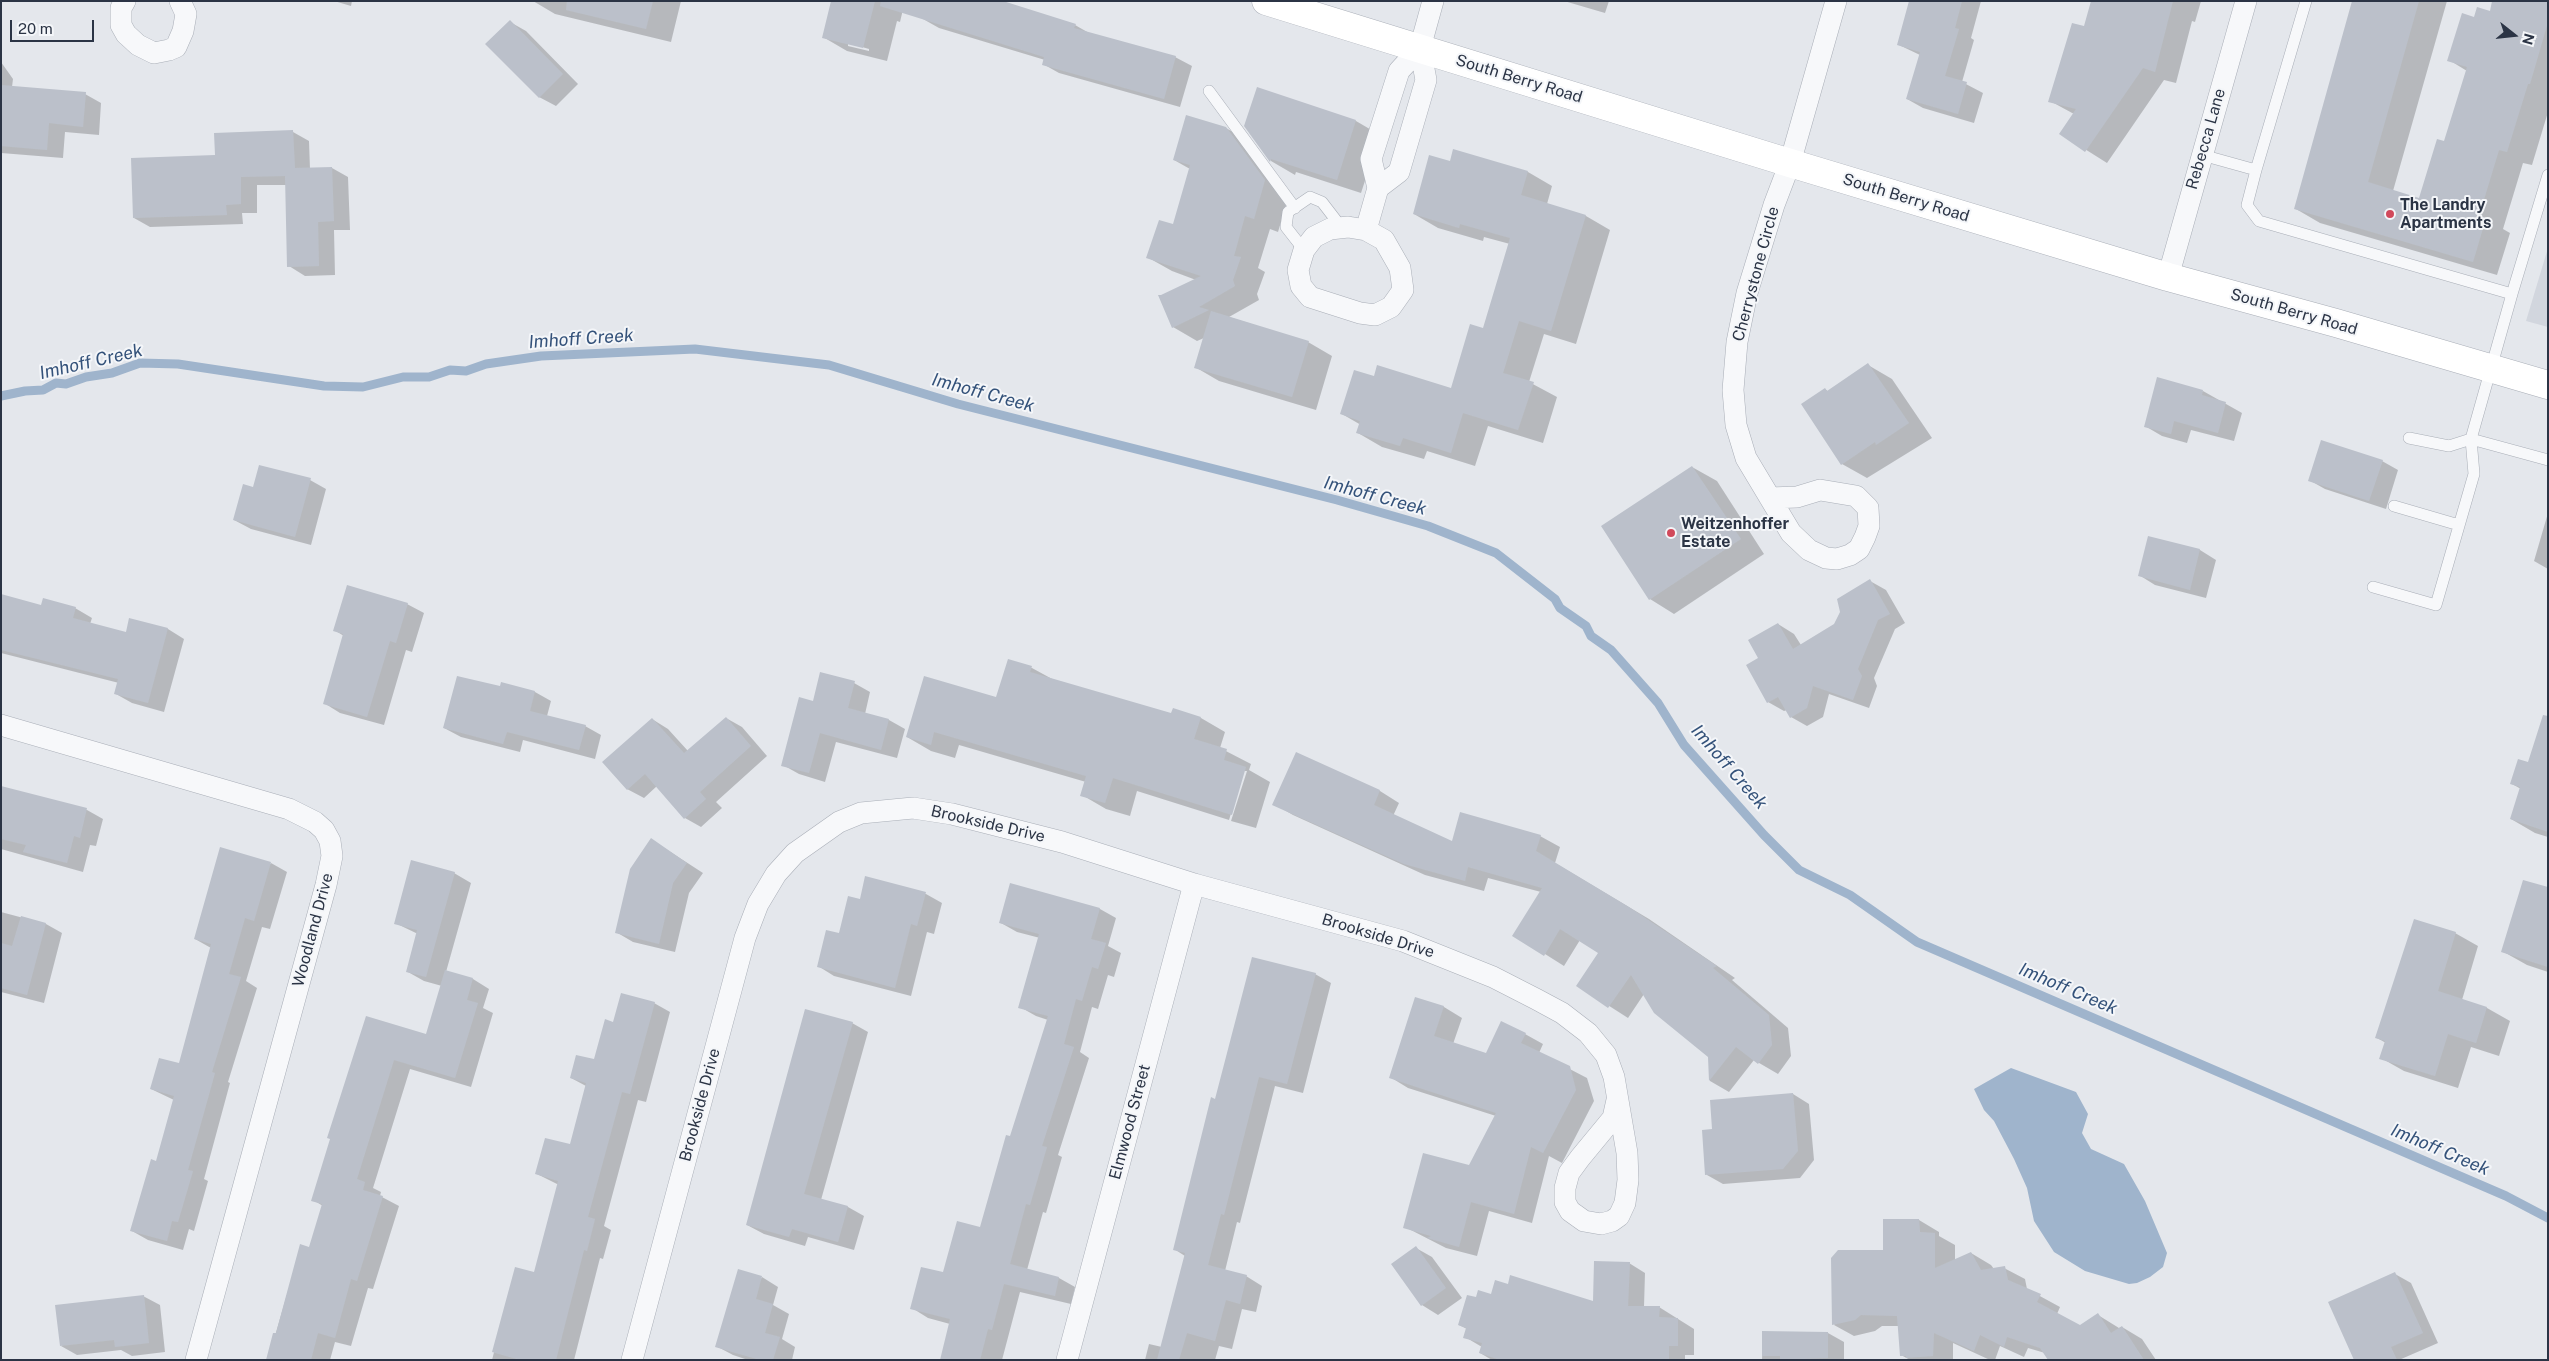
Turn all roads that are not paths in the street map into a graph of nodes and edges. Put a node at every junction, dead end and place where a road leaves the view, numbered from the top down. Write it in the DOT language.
graph roads {
  1 [pos="125,1"];
  2 [pos="180,1"];
  3 [pos="1266,1"];
  4 [pos="1433,1"];
  5 [pos="1836,1"];
  6 [pos="2246,1"];
  7 [pos="2306,1"];
  8 [pos="1420,48"];
  9 [pos="1209,91"];
  10 [pos="2202,155"];
  11 [pos="1790,163"];
  12 [pos="2256,170"];
  13 [pos="2548,175"];
  14 [pos="1378,188"];
  15 [pos="1295,208"];
  16 [pos="1342,228"];
  17 [pos="1366,230"];
  18 [pos="1304,250"];
  19 [pos="2168,277"];
  20 [pos="2512,294"];
  21 [pos="2491,369"];
  22 [pos="2548,386"];
  23 [pos="2409,438"];
  24 [pos="2471,439"];
  25 [pos="2548,460"];
  26 [pos="1770,498"];
  27 [pos="2394,506"];
  28 [pos="2459,524"];
  29 [pos="2373,587"];
  30 [pos="1,725"];
  31 [pos="1194,884"];
  32 [pos="1617,1100"];
  33 [pos="196,1360"];
  34 [pos="632,1360"];
  35 [pos="1067,1360"];
  1 -- 2 [label="street"];
  3 -- 8 [label="street, South Berry Road"];
  4 -- 8 [label="street"];
  5 -- 11 [label="street, Cherrystone Circle"];
  6 -- 10 [label="street, Rebecca Lane"];
  7 -- 12 [label="lane"];
  8 -- 11 [label="street, South Berry Road"];
  8 -- 14 [label="street"];
  8 -- 14 [label="street"];
  9 -- 15 [label="lane"];
  10 -- 12 [label="lane"];
  10 -- 19 [label="street, Rebecca Lane"];
  11 -- 19 [label="street, South Berry Road"];
  11 -- 26 [label="street, Cherrystone Circle"];
  12 -- 20 [label="lane"];
  13 -- 20 [label="lane"];
  14 -- 17 [label="street"];
  15 -- 16 [label="lane"];
  15 -- 18 [label="lane"];
  16 -- 17 [label="street"];
  16 -- 18 [label="street"];
  17 -- 18 [label="street"];
  19 -- 21 [label="street, South Berry Road"];
  20 -- 21 [label="lane"];
  21 -- 22 [label="street, South Berry Road"];
  21 -- 24 [label="lane"];
  23 -- 24 [label="lane"];
  24 -- 25 [label="lane"];
  24 -- 28 [label="lane"];
  26 -- 26 [label="street, Cherrystone Circle"];
  27 -- 28 [label="lane"];
  28 -- 29 [label="lane"];
  30 -- 33 [label="street, Woodland Drive"];
  31 -- 32 [label="street, Brookside Drive"];
  31 -- 34 [label="street, Brookside Drive"];
  31 -- 35 [label="street, Elmwood Street"];
  32 -- 32 [label="street, Brookside Drive"];
}
